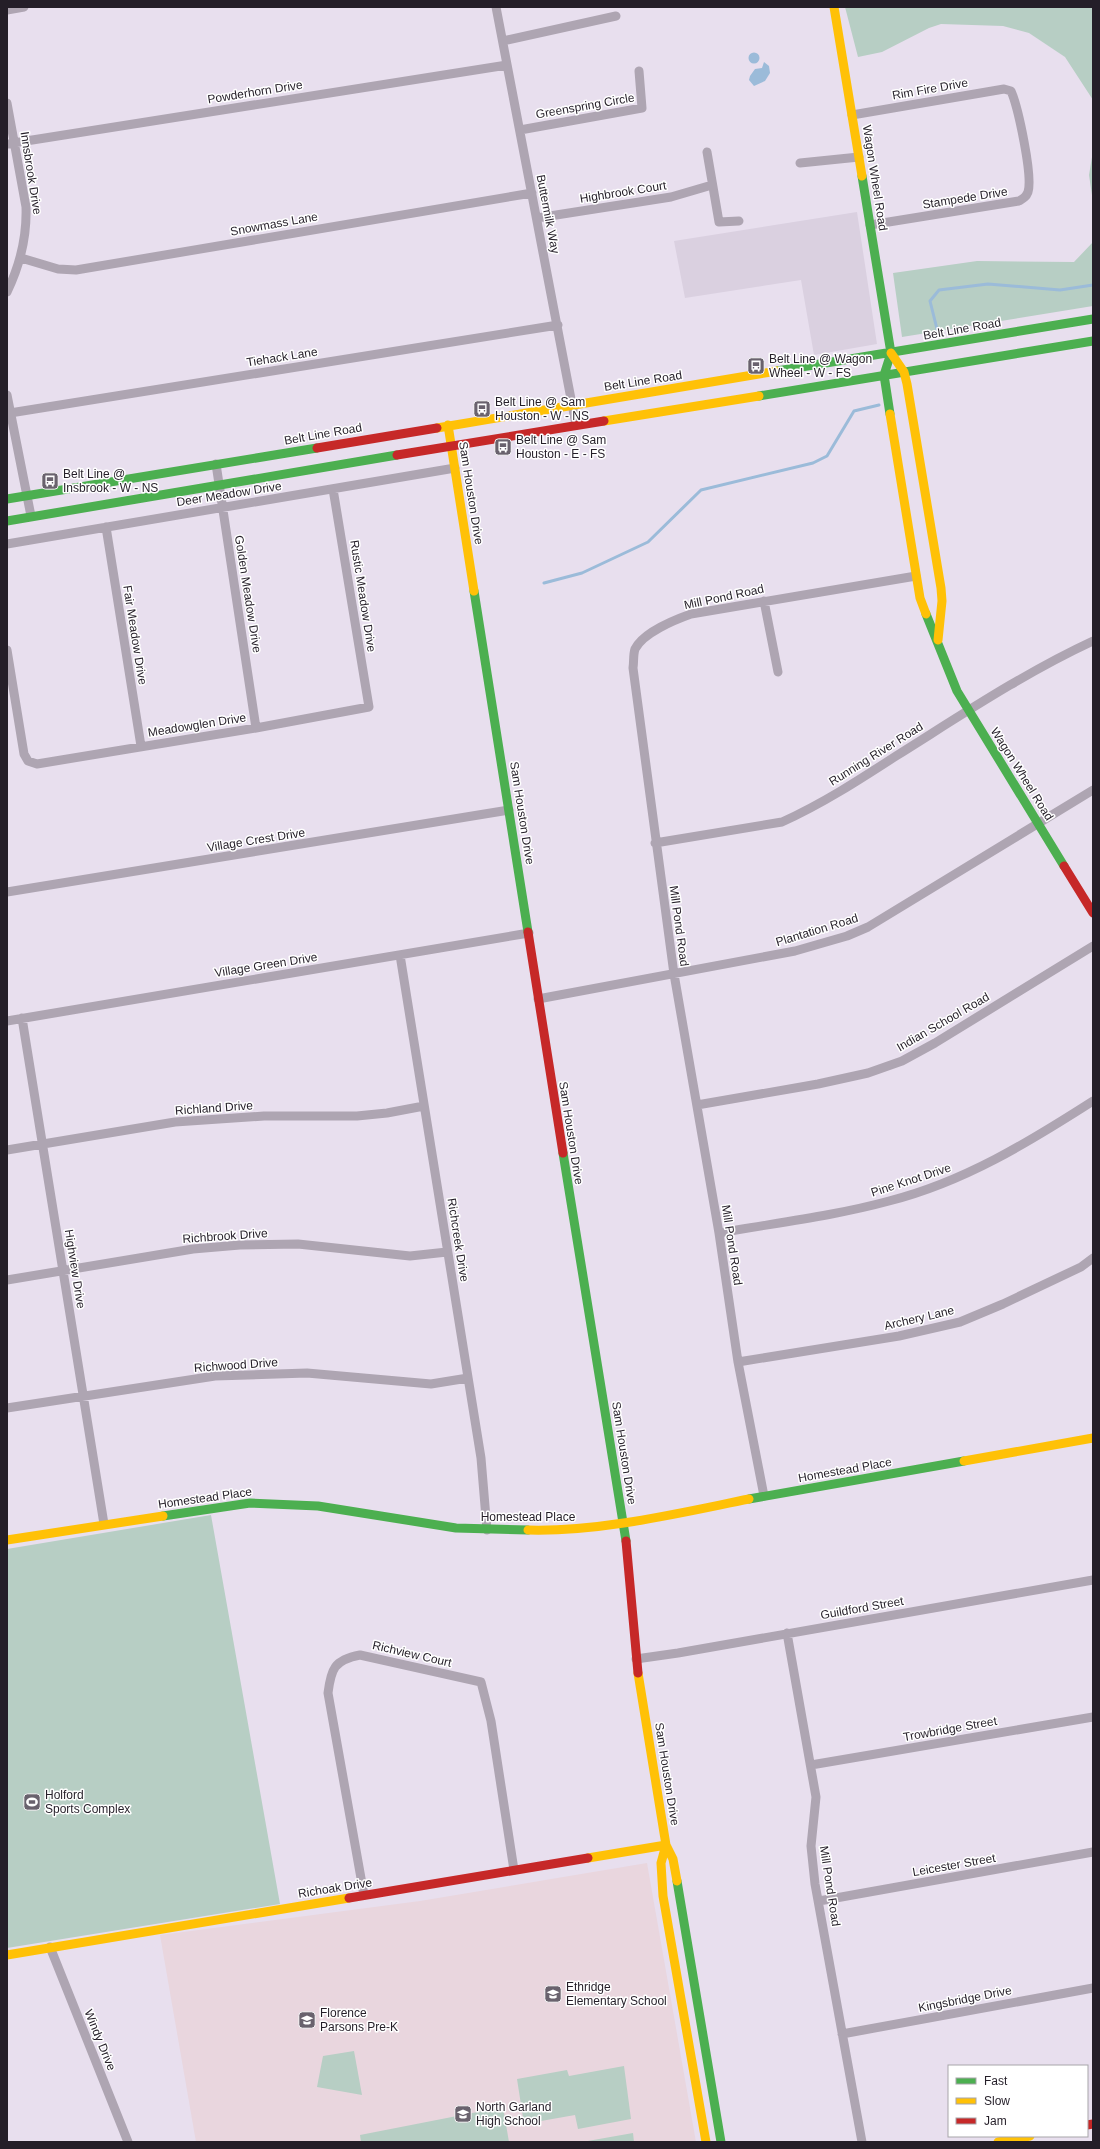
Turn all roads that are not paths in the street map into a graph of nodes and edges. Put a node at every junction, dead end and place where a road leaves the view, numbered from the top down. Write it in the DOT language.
graph roads {
  1 [pos="24,7"];
  2 [pos="496,7"];
  3 [pos="834,7"];
  4 [pos="7,10"];
  5 [pos="616,16"];
  6 [pos="503,41"];
  7 [pos="507,65"];
  8 [pos="639,71"];
  9 [pos="1011,91"];
  10 [pos="7,103"];
  11 [pos="852,115"];
  12 [pos="520,130"];
  13 [pos="11,143"];
  14 [pos="707,152"];
  15 [pos="859,157"];
  16 [pos="800,163"];
  17 [pos="712,185"];
  18 [pos="532,193"];
  19 [pos="537,218"];
  20 [pos="739,221"];
  21 [pos="870,225"];
  22 [pos="21,258"];
  23 [pos="7,292"];
  24 [pos="1093,319"];
  25 [pos="558,325"];
  26 [pos="1093,341"];
  27 [pos="891,353"];
  28 [pos="904,372"];
  29 [pos="884,375"];
  30 [pos="739,388"];
  31 [pos="7,395"];
  32 [pos="573,404"];
  33 [pos="10,414"];
  34 [pos="448,425"];
  35 [pos="576,425"];
  36 [pos="905,439"];
  37 [pos="451,446"];
  38 [pos="216,464"];
  39 [pos="455,468"];
  40 [pos="218,484"];
  41 [pos="334,489"];
  42 [pos="27,496"];
  43 [pos="7,499"];
  44 [pos="222,507"];
  45 [pos="31,516"];
  46 [pos="7,521"];
  47 [pos="106,527"];
  48 [pos="7,544"];
  49 [pos="927,574"];
  50 [pos="764,600"];
  51 [pos="1093,641"];
  52 [pos="938,644"];
  53 [pos="7,650"];
  54 [pos="778,672"];
  55 [pos="369,708"];
  56 [pos="969,710"];
  57 [pos="256,728"];
  58 [pos="141,746"];
  59 [pos="1093,790"];
  60 [pos="509,810"];
  61 [pos="1039,823"];
  62 [pos="655,843"];
  63 [pos="7,892"];
  64 [pos="1093,913"];
  65 [pos="529,933"];
  66 [pos="1093,946"];
  67 [pos="400,955"];
  68 [pos="674,974"];
  69 [pos="538,999"];
  70 [pos="22,1018"];
  71 [pos="7,1021"];
  72 [pos="1093,1101"];
  73 [pos="697,1105"];
  74 [pos="424,1106"];
  75 [pos="42,1144"];
  76 [pos="7,1150"];
  77 [pos="719,1233"];
  78 [pos="447,1252"];
  79 [pos="1093,1258"];
  80 [pos="63,1270"];
  81 [pos="7,1280"];
  82 [pos="738,1362"];
  83 [pos="468,1378"];
  84 [pos="83,1395"];
  85 [pos="7,1408"];
  86 [pos="1093,1438"];
  87 [pos="764,1496"];
  88 [pos="623,1522"];
  89 [pos="104,1524"];
  90 [pos="487,1530"];
  91 [pos="7,1540"];
  92 [pos="1093,1580"];
  93 [pos="786,1633"];
  94 [pos="636,1659"];
  95 [pos="1093,1717"];
  96 [pos="811,1765"];
  97 [pos="666,1845"];
  98 [pos="1093,1852"];
  99 [pos="514,1870"];
  100 [pos="364,1895"];
  101 [pos="819,1901"];
  102 [pos="50,1947"];
  103 [pos="7,1955"];
  104 [pos="1093,1988"];
  105 [pos="842,2034"];
  106 [pos="1025,2137"];
  107 [pos="128,2142"];
  108 [pos="706,2142"];
  109 [pos="722,2142"];
  110 [pos="862,2142"];
  111 [pos="998,2142"];
  1 -- 4 [label="street"];
  2 -- 6 [label="street, Buttermilk Way"];
  3 -- 11 [label="street, Wagon Wheel Road"];
  5 -- 6 [label="street"];
  6 -- 7 [label="street, Buttermilk Way"];
  7 -- 12 [label="street, Buttermilk Way"];
  7 -- 13 [label="street, Powderhorn Drive"];
  8 -- 12 [label="street, Greenspring Circle"];
  9 -- 11 [label="street, Rim Fire Drive"];
  9 -- 21 [label="street, Stampede Drive"];
  10 -- 13 [label="street, Innsbrook Drive"];
  11 -- 15 [label="street, Wagon Wheel Road"];
  12 -- 18 [label="street, Buttermilk Way"];
  13 -- 22 [label="street, Innsbrook Drive"];
  14 -- 17 [label="street"];
  15 -- 16 [label="street"];
  15 -- 21 [label="street, Wagon Wheel Road"];
  17 -- 19 [label="street, Highbrook Court"];
  17 -- 20 [label="street"];
  18 -- 19 [label="street, Buttermilk Way"];
  18 -- 22 [label="street, Snowmass Lane"];
  19 -- 25 [label="street, Buttermilk Way"];
  21 -- 27 [label="street, Wagon Wheel Road"];
  22 -- 23 [label="street, Innsbrook Drive"];
  24 -- 27 [label="street, Belt Line Road"];
  25 -- 32 [label="street, Buttermilk Way"];
  25 -- 33 [label="street, Tiehack Lane"];
  26 -- 28 [label="street, Belt Line Road"];
  27 -- 28 [label="street, Wagon Wheel Road"];
  27 -- 29 [label="street, Wagon Wheel Road"];
  27 -- 30 [label="street, Belt Line Road"];
  28 -- 29 [label="street, Belt Line Road"];
  28 -- 36 [label="street, Wagon Wheel Road"];
  29 -- 30 [label="street, Belt Line Road"];
  29 -- 36 [label="street, Wagon Wheel Road"];
  30 -- 32 [label="street, Belt Line Road"];
  30 -- 35 [label="street, Belt Line Road"];
  31 -- 33 [label="street"];
  32 -- 34 [label="street, Belt Line Road"];
  32 -- 35 [label="street, Buttermilk Way"];
  33 -- 42 [label="street"];
  34 -- 37 [label="street, Sam Houston Drive"];
  34 -- 38 [label="street, Belt Line Road"];
  35 -- 37 [label="street, Belt Line Road"];
  36 -- 49 [label="street, Wagon Wheel Road"];
  36 -- 49 [label="street, Wagon Wheel Road"];
  37 -- 39 [label="street, Sam Houston Drive"];
  37 -- 40 [label="street, Belt Line Road"];
  38 -- 40 [label="street, Golden Meadow Drive"];
  38 -- 42 [label="street, Belt Line Road"];
  39 -- 41 [label="street, Deer Meadow Drive"];
  39 -- 60 [label="street, Sam Houston Drive"];
  40 -- 44 [label="street, Golden Meadow Drive"];
  40 -- 45 [label="street, Belt Line Road"];
  41 -- 44 [label="street, Deer Meadow Drive"];
  41 -- 55 [label="street, Rustic Meadow Drive"];
  42 -- 43 [label="street, Belt Line Road"];
  42 -- 45 [label="street"];
  44 -- 47 [label="street, Deer Meadow Drive"];
  44 -- 57 [label="street, Golden Meadow Drive"];
  45 -- 46 [label="street, Belt Line Road"];
  47 -- 48 [label="street, Deer Meadow Drive"];
  47 -- 58 [label="street, Fair Meadow Drive"];
  49 -- 50 [label="street, Mill Pond Road"];
  49 -- 52 [label="street, Wagon Wheel Road"];
  49 -- 52 [label="street, Wagon Wheel Road"];
  50 -- 54 [label="street"];
  50 -- 62 [label="street, Mill Pond Road"];
  51 -- 56 [label="street, Running River Road"];
  52 -- 56 [label="street, Wagon Wheel Road"];
  53 -- 58 [label="street, Meadowglen Drive"];
  55 -- 57 [label="street, Meadowglen Drive"];
  56 -- 61 [label="street, Wagon Wheel Road"];
  56 -- 62 [label="street, Running River Road"];
  57 -- 58 [label="street, Meadowglen Drive"];
  59 -- 61 [label="street, Plantation Road"];
  60 -- 63 [label="street, Village Crest Drive"];
  60 -- 65 [label="street, Sam Houston Drive"];
  61 -- 64 [label="street, Wagon Wheel Road"];
  61 -- 68 [label="street, Plantation Road"];
  62 -- 68 [label="street, Mill Pond Road"];
  65 -- 67 [label="street, Village Green Drive"];
  65 -- 69 [label="street, Sam Houston Drive"];
  66 -- 73 [label="street, Indian School Road"];
  67 -- 70 [label="street, Village Green Drive"];
  67 -- 74 [label="street, Richcreek Drive"];
  68 -- 69 [label="street, Plantation Road"];
  68 -- 73 [label="street, Mill Pond Road"];
  69 -- 88 [label="street, Sam Houston Drive"];
  70 -- 71 [label="street, Village Green Drive"];
  70 -- 75 [label="street, Highview Drive"];
  72 -- 77 [label="street, Pine Knot Drive"];
  73 -- 77 [label="street, Mill Pond Road"];
  74 -- 75 [label="street, Richland Drive"];
  74 -- 78 [label="street, Richcreek Drive"];
  75 -- 76 [label="street, Richland Drive"];
  75 -- 80 [label="street, Highview Drive"];
  77 -- 82 [label="street, Mill Pond Road"];
  78 -- 80 [label="street, Richbrook Drive"];
  78 -- 83 [label="street, Richcreek Drive"];
  79 -- 82 [label="street, Archery Lane"];
  80 -- 81 [label="street, Richbrook Drive"];
  80 -- 84 [label="street, Highview Drive"];
  82 -- 87 [label="street, Mill Pond Road"];
  83 -- 84 [label="street, Richwood Drive"];
  83 -- 90 [label="street, Richcreek Drive"];
  84 -- 85 [label="street, Richwood Drive"];
  84 -- 89 [label="street, Highview Drive"];
  86 -- 87 [label="street, Homestead Place"];
  87 -- 88 [label="street, Homestead Place"];
  88 -- 90 [label="street, Homestead Place"];
  88 -- 94 [label="street, Sam Houston Drive"];
  89 -- 90 [label="street, Homestead Place"];
  89 -- 91 [label="street, Homestead Place"];
  92 -- 93 [label="street, Guildford Street"];
  93 -- 94 [label="street, Guildford Street"];
  93 -- 96 [label="street, Mill Pond Road"];
  94 -- 97 [label="street, Sam Houston Drive"];
  95 -- 96 [label="street, Trowbridge Street"];
  96 -- 101 [label="street, Mill Pond Road"];
  97 -- 99 [label="street, Richoak Drive"];
  97 -- 108 [label="street, Sam Houston Drive"];
  97 -- 109 [label="street, Sam Houston Drive"];
  98 -- 101 [label="street, Leicester Street"];
  99 -- 100 [label="street, Richoak Drive"];
  99 -- 100 [label="street, Richview Court"];
  100 -- 102 [label="street, Richoak Drive"];
  101 -- 105 [label="street, Mill Pond Road"];
  102 -- 103 [label="street, Richoak Drive"];
  102 -- 107 [label="street, Windy Drive"];
  104 -- 105 [label="street, Kingsbridge Drive"];
  105 -- 110 [label="street, Mill Pond Road"];
  106 -- 111 [label="street"];
}
